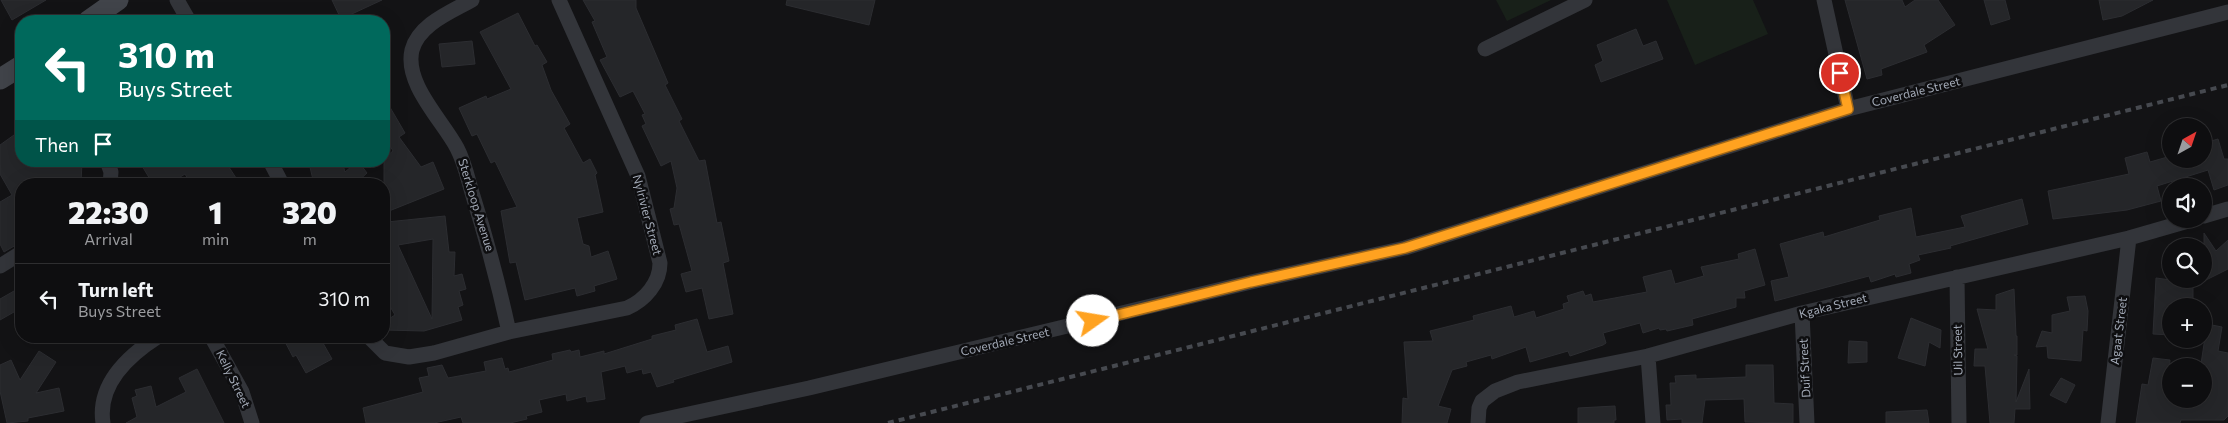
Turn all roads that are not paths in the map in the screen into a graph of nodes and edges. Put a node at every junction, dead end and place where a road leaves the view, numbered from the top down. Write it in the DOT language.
graph roads {
  1 [pos="118,0"];
  2 [pos="177,0"];
  3 [pos="472,0"];
  4 [pos="559,0"];
  5 [pos="1585,0"];
  6 [pos="1824,0"];
  7 [pos="2228,12"];
  8 [pos="97,15"];
  9 [pos="186,15"];
  10 [pos="1485,49"];
  11 [pos="15,70"];
  12 [pos="0,79"];
  13 [pos="1848,109"];
  14 [pos="2228,209"];
  15 [pos="2212,214"];
  16 [pos="2164,228"];
  17 [pos="2129,238"];
  18 [pos="15,257"];
  19 [pos="0,266"];
  20 [pos="1957,277"];
  21 [pos="1802,313"];
  22 [pos="509,332"];
  23 [pos="150,343"];
  24 [pos="215,343"];
  25 [pos="375,343"];
  26 [pos="1648,356"];
  27 [pos="1478,416"];
  28 [pos="103,423"];
  29 [pos="252,423"];
  30 [pos="647,423"];
  31 [pos="1653,423"];
  32 [pos="1807,423"];
  33 [pos="1959,423"];
  34 [pos="2108,423"];
  1 -- 8 [label="street"];
  2 -- 9 [label="street"];
  3 -- 22 [label="street, Sterkloop Avenue"];
  4 -- 22 [label="street, Nylrivier Street"];
  5 -- 10 [label="street"];
  6 -- 13 [label="street"];
  7 -- 13 [label="street, Coverdale Street"];
  11 -- 12 [label="street"];
  13 -- 30 [label="street, Coverdale Street"];
  14 -- 15 [label="street"];
  16 -- 17 [label="street, Kgaka Street"];
  17 -- 20 [label="street, Kgaka Street"];
  17 -- 34 [label="street, Agaat Street"];
  18 -- 19 [label="street"];
  20 -- 21 [label="street, Kgaka Street"];
  20 -- 33 [label="street, Uil Street"];
  21 -- 26 [label="street, Kgaka Street"];
  21 -- 32 [label="street, Duif Street"];
  22 -- 25 [label="street, Nylrivier Street"];
  23 -- 28 [label="street"];
  24 -- 29 [label="street, Kelly Street"];
  26 -- 27 [label="street, Kgaka Street"];
  26 -- 31 [label="street"];
}
